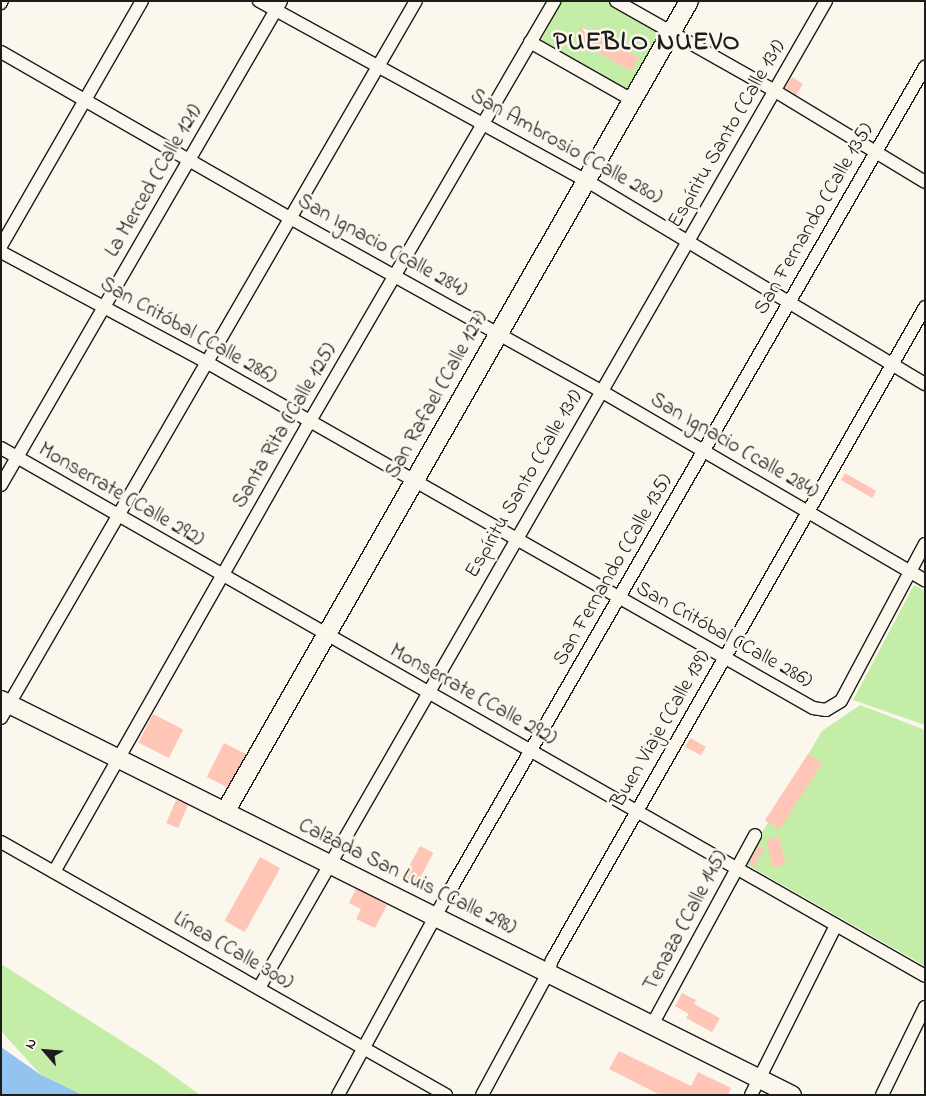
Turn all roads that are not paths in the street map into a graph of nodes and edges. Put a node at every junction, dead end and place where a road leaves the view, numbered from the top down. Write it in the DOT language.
graph roads {
  1 [pos="142,1"];
  2 [pos="259,1"];
  3 [pos="416,1"];
  4 [pos="554,1"];
  5 [pos="616,1"];
  6 [pos="689,1"];
  7 [pos="826,1"];
  8 [pos="278,6"];
  9 [pos="672,32"];
  10 [pos="530,42"];
  11 [pos="1,52"];
  12 [pos="378,67"];
  13 [pos="925,67"];
  14 [pos="774,91"];
  15 [pos="86,99"];
  16 [pos="632,100"];
  17 [pos="483,123"];
  18 [pos="874,152"];
  19 [pos="190,159"];
  20 [pos="587,181"];
  21 [pos="925,182"];
  22 [pos="290,218"];
  23 [pos="689,240"];
  24 [pos="1,246"];
  25 [pos="1,252"];
  26 [pos="394,275"];
  27 [pos="790,300"];
  28 [pos="925,307"];
  29 [pos="104,308"];
  30 [pos="498,332"];
  31 [pos="208,363"];
  32 [pos="892,364"];
  33 [pos="925,384"];
  34 [pos="601,391"];
  35 [pos="310,421"];
  36 [pos="1,448"];
  37 [pos="704,452"];
  38 [pos="17,457"];
  39 [pos="414,482"];
  40 [pos="1,484"];
  41 [pos="807,512"];
  42 [pos="118,516"];
  43 [pos="515,541"];
  44 [pos="925,544"];
  45 [pos="909,571"];
  46 [pos="223,577"];
  47 [pos="925,580"];
  48 [pos="619,599"];
  49 [pos="327,636"];
  50 [pos="724,658"];
  51 [pos="429,693"];
  52 [pos="4,707"];
  53 [pos="532,750"];
  54 [pos="118,758"];
  55 [pos="637,811"];
  56 [pos="225,812"];
  57 [pos="755,835"];
  58 [pos="1,842"];
  59 [pos="329,864"];
  60 [pos="737,867"];
  61 [pos="54,872"];
  62 [pos="436,917"];
  63 [pos="836,925"];
  64 [pos="548,973"];
  65 [pos="925,976"];
  66 [pos="259,988"];
  67 [pos="925,1007"];
  68 [pos="652,1025"];
  69 [pos="364,1048"];
  70 [pos="759,1078"];
  71 [pos="338,1095"];
  72 [pos="446,1095"];
  73 [pos="482,1095"];
  74 [pos="751,1095"];
  75 [pos="792,1095"];
  76 [pos="882,1095"];
  1 -- 15 [label="street"];
  2 -- 8 [label="street, San Ambrosio (Calle 280)"];
  3 -- 12 [label="street"];
  4 -- 10 [label="street, Santa Rita (Calle 125)"];
  5 -- 9 [label="street"];
  6 -- 9 [label="street, San Rafael (Calle 127)"];
  7 -- 14 [label="street, Espíritu Santo (Calle 131)"];
  8 -- 12 [label="street, San Ambrosio (Calle 280)"];
  8 -- 19 [label="street, La Merced (Calle 121)"];
  9 -- 14 [label="street"];
  9 -- 16 [label="street, San Rafael (Calle 127)"];
  10 -- 16 [label="street"];
  10 -- 17 [label="street, Santa Rita (Calle 125)"];
  11 -- 15 [label="street, San Ignacio (calle 284)"];
  12 -- 17 [label="street, San Ambrosio (Calle 280)"];
  12 -- 22 [label="street"];
  13 -- 18 [label="street, San Fernando (Calle 135)"];
  14 -- 18 [label="street"];
  14 -- 23 [label="street, Espíritu Santo (Calle 131)"];
  15 -- 19 [label="street, San Ignacio (calle 284)"];
  15 -- 24 [label="street"];
  16 -- 20 [label="street, San Rafael (Calle 127)"];
  17 -- 20 [label="street, San Ambrosio (Calle 280)"];
  17 -- 26 [label="street, Santa Rita (Calle 125)"];
  18 -- 21 [label="street"];
  18 -- 27 [label="street, San Fernando (Calle 135)"];
  19 -- 22 [label="street, San Ignacio (calle 284)"];
  19 -- 29 [label="street, La Merced (Calle 121)"];
  20 -- 23 [label="street, San Ambrosio (Calle 280)"];
  20 -- 30 [label="street, San Rafael (Calle 127)"];
  22 -- 26 [label="street, San Ignacio (calle 284)"];
  22 -- 31 [label="street"];
  23 -- 27 [label="street, San Ambrosio (Calle 280)"];
  23 -- 34 [label="street, Espíritu Santo (Calle 131)"];
  25 -- 29 [label="street, San Critóbal (Calle 286)"];
  26 -- 30 [label="street, San Ignacio (calle 284)"];
  26 -- 35 [label="street, Santa Rita (Calle 125)"];
  27 -- 32 [label="street, San Ambrosio (Calle 280)"];
  27 -- 37 [label="street, San Fernando (Calle 135)"];
  28 -- 32 [label="street, Buen Viaje (Calle 139)"];
  29 -- 31 [label="street, San Critóbal (Calle 286)"];
  29 -- 38 [label="street, La Merced (Calle 121)"];
  30 -- 34 [label="street, San Ignacio (calle 284)"];
  30 -- 39 [label="street, San Rafael (Calle 127)"];
  31 -- 35 [label="street, San Critóbal (Calle 286)"];
  31 -- 42 [label="street"];
  32 -- 33 [label="street, San Ambrosio (Calle 280)"];
  32 -- 41 [label="street, Buen Viaje (Calle 139)"];
  34 -- 37 [label="street, San Ignacio (calle 284)"];
  34 -- 43 [label="street, Espíritu Santo (Calle 131)"];
  35 -- 39 [label="street, San Critóbal (Calle 286)"];
  35 -- 46 [label="street, Santa Rita (Calle 125)"];
  36 -- 38 [label="street, Monserrate (Calle 292)"];
  37 -- 41 [label="street, San Ignacio (calle 284)"];
  37 -- 48 [label="street, San Fernando (Calle 135)"];
  38 -- 40 [label="street, La Merced (Calle 121)"];
  38 -- 42 [label="street, Monserrate (Calle 292)"];
  39 -- 43 [label="street, San Critóbal (Calle 286)"];
  39 -- 49 [label="street, San Rafael (Calle 127)"];
  41 -- 45 [label="street, San Ignacio (calle 284)"];
  41 -- 50 [label="street, Buen Viaje (Calle 139)"];
  42 -- 46 [label="street, Monserrate (Calle 292)"];
  42 -- 52 [label="street"];
  43 -- 48 [label="street, San Critóbal (Calle 286)"];
  43 -- 51 [label="street, Espíritu Santo (Calle 131)"];
  44 -- 45 [label="street"];
  45 -- 47 [label="street, San Ignacio (calle 284)"];
  45 -- 50 [label="street, San Critóbal (Calle 286)"];
  46 -- 49 [label="street, Monserrate (Calle 292)"];
  46 -- 54 [label="street, Santa Rita (Calle 125)"];
  48 -- 50 [label="street, San Critóbal (Calle 286)"];
  48 -- 53 [label="street, San Fernando (Calle 135)"];
  49 -- 51 [label="street, Monserrate (Calle 292)"];
  49 -- 56 [label="street, San Rafael (Calle 127)"];
  50 -- 55 [label="street, Buen Viaje (Calle 139)"];
  51 -- 53 [label="street, Monserrate (Calle 292)"];
  51 -- 59 [label="street, Espíritu Santo (Calle 131)"];
  52 -- 54 [label="street, Calzada San Luis (Calle 298)"];
  53 -- 55 [label="street, Monserrate (Calle 292)"];
  53 -- 62 [label="street, San Fernando (Calle 135)"];
  54 -- 56 [label="street, Calzada San Luis (Calle 298)"];
  54 -- 61 [label="street, Santa Rita (Calle 125)"];
  55 -- 60 [label="street, Monserrate (Calle 292)"];
  55 -- 64 [label="street, Buen Viaje (Calle 139)"];
  56 -- 59 [label="street, Calzada San Luis (Calle 298)"];
  57 -- 60 [label="street, Tenaza (Calle 145)"];
  58 -- 61 [label="street, Línea (Calle 300)"];
  59 -- 62 [label="street, Calzada San Luis (Calle 298)"];
  59 -- 66 [label="street, Espíritu Santo (Calle 131)"];
  60 -- 63 [label="street, Monserrate (Calle 292)"];
  60 -- 68 [label="street, Tenaza (Calle 145)"];
  61 -- 66 [label="street, Línea (Calle 300)"];
  62 -- 64 [label="street, Calzada San Luis (Calle 298)"];
  62 -- 69 [label="street, San Fernando (Calle 135)"];
  63 -- 65 [label="street, Monserrate (Calle 292)"];
  63 -- 70 [label="street"];
  64 -- 68 [label="street, Calzada San Luis (Calle 298)"];
  64 -- 73 [label="street, Buen Viaje (Calle 139)"];
  66 -- 69 [label="street, Línea (Calle 300)"];
  67 -- 76 [label="street"];
  68 -- 70 [label="street, Calzada San Luis (Calle 298)"];
  69 -- 71 [label="street, San Fernando (Calle 135)"];
  69 -- 72 [label="street, Línea (Calle 300)"];
  70 -- 74 [label="street"];
  70 -- 75 [label="street, Calzada San Luis (Calle 298)"];
}
